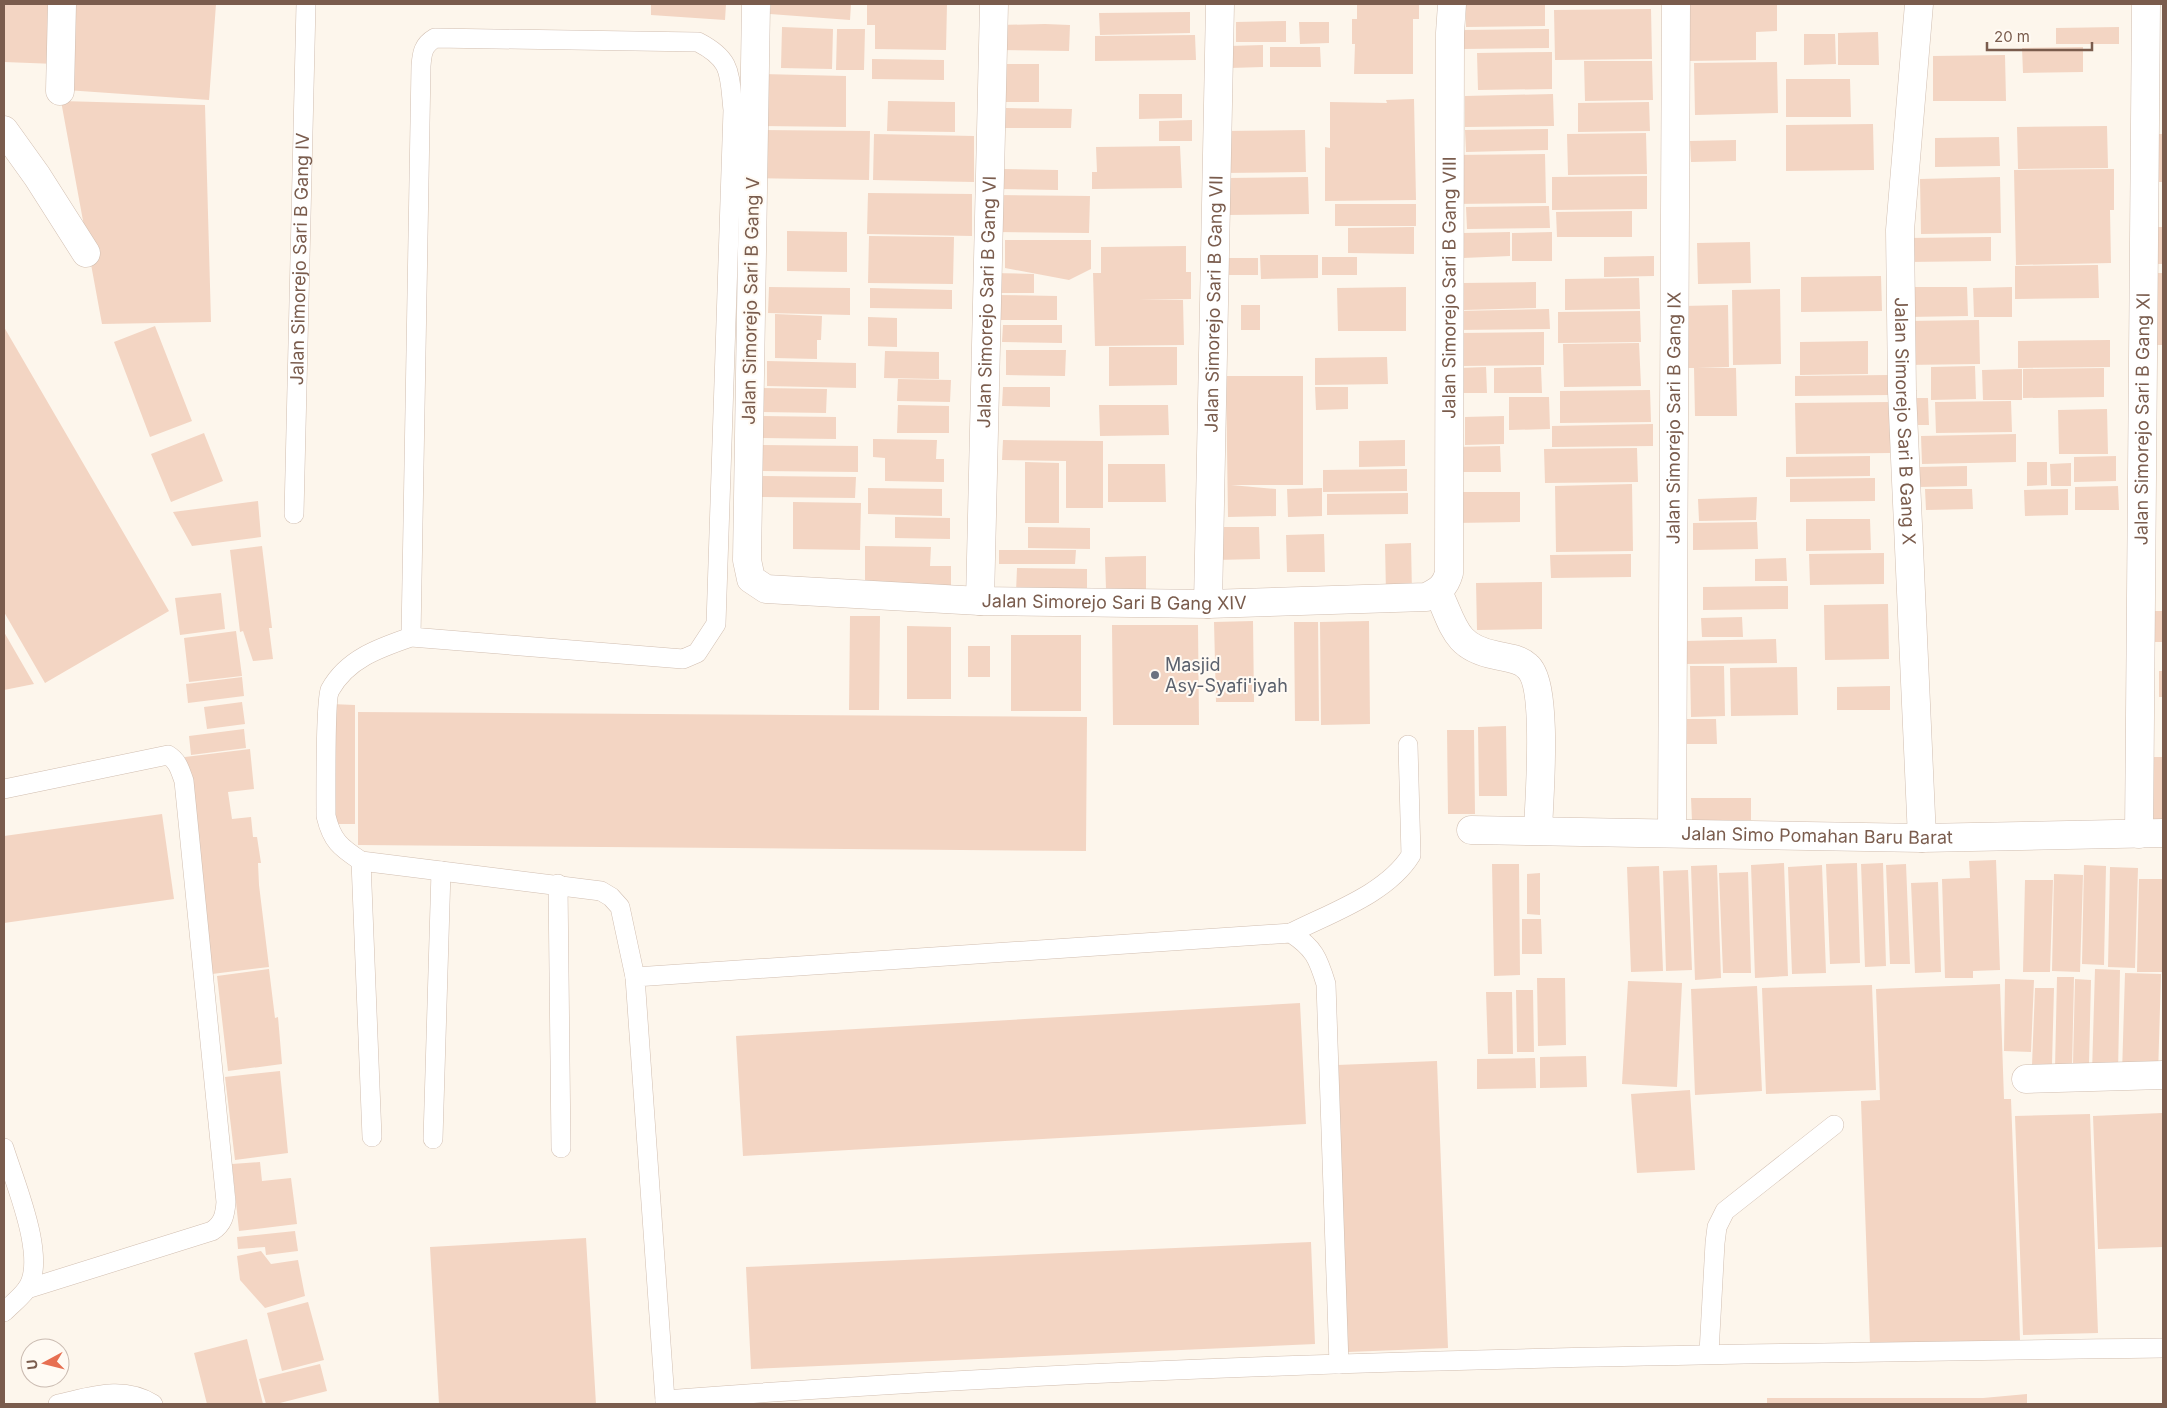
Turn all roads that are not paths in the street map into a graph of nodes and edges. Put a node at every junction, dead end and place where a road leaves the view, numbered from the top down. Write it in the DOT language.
graph roads {
  1 [pos="62,4"];
  2 [pos="306,4"];
  3 [pos="756,4"];
  4 [pos="994,4"];
  5 [pos="1220,4"];
  6 [pos="1452,4"];
  7 [pos="1676,4"];
  8 [pos="1919,4"];
  9 [pos="2146,4"];
  10 [pos="60,91"];
  11 [pos="4,130"];
  12 [pos="86,253"];
  13 [pos="294,514"];
  14 [pos="1444,582"];
  15 [pos="766,589"];
  16 [pos="980,602"];
  17 [pos="1208,604"];
  18 [pos="411,637"];
  19 [pos="1408,745"];
  20 [pos="4,789"];
  21 [pos="1471,830"];
  22 [pos="1538,830"];
  23 [pos="1672,832"];
  24 [pos="2151,834"];
  25 [pos="1922,838"];
  26 [pos="361,861"];
  27 [pos="441,871"];
  28 [pos="558,884"];
  29 [pos="1290,933"];
  30 [pos="636,977"];
  31 [pos="2163,1076"];
  32 [pos="2026,1079"];
  33 [pos="1834,1125"];
  34 [pos="372,1137"];
  35 [pos="433,1139"];
  36 [pos="4,1148"];
  37 [pos="561,1148"];
  38 [pos="27,1289"];
  39 [pos="4,1312"];
  40 [pos="2163,1348"];
  41 [pos="1709,1353"];
  42 [pos="1339,1364"];
  43 [pos="840,1395"];
  44 [pos="665,1402"];
  45 [pos="58,1404"];
  46 [pos="152,1404"];
  1 -- 10 [label="street"];
  2 -- 13 [label="lane, Jalan Simorejo Sari B Gang IV"];
  3 -- 15 [label="street, Jalan Simorejo Sari B Gang V"];
  4 -- 16 [label="street, Jalan Simorejo Sari B Gang VI"];
  5 -- 17 [label="street, Jalan Simorejo Sari B Gang VII"];
  6 -- 14 [label="street, Jalan Simorejo Sari B Gang VIII"];
  7 -- 23 [label="street, Jalan Simorejo Sari B Gang IX"];
  8 -- 25 [label="street, Jalan Simorejo Sari B Gang X"];
  9 -- 24 [label="street, Jalan Simorejo Sari B Gang XI"];
  11 -- 12 [label="street"];
  14 -- 17 [label="street, Jalan Simorejo Sari B Gang XIV"];
  14 -- 22 [label="street"];
  15 -- 16 [label="street, Jalan Simorejo Sari B Gang XIV"];
  16 -- 17 [label="street, Jalan Simorejo Sari B Gang XIV"];
  18 -- 18 [label="lane"];
  18 -- 26 [label="lane"];
  19 -- 29 [label="lane"];
  20 -- 38 [label="lane"];
  21 -- 22 [label="street, Jalan Simo Pomahan Baru Barat"];
  22 -- 23 [label="street, Jalan Simo Pomahan Baru Barat"];
  23 -- 25 [label="street, Jalan Simo Pomahan Baru Barat"];
  24 -- 25 [label="street, Jalan Simo Pomahan Baru Barat"];
  26 -- 27 [label="lane"];
  26 -- 34 [label="lane"];
  27 -- 28 [label="lane"];
  27 -- 35 [label="lane"];
  28 -- 30 [label="lane"];
  28 -- 37 [label="lane"];
  29 -- 30 [label="lane"];
  29 -- 42 [label="lane"];
  30 -- 44 [label="lane"];
  31 -- 32 [label="street"];
  33 -- 41 [label="lane"];
  36 -- 38 [label="lane"];
  38 -- 39 [label="lane"];
  40 -- 41 [label="lane"];
  41 -- 42 [label="lane"];
  42 -- 43 [label="lane"];
  43 -- 44 [label="lane"];
  45 -- 46 [label="lane"];
}
